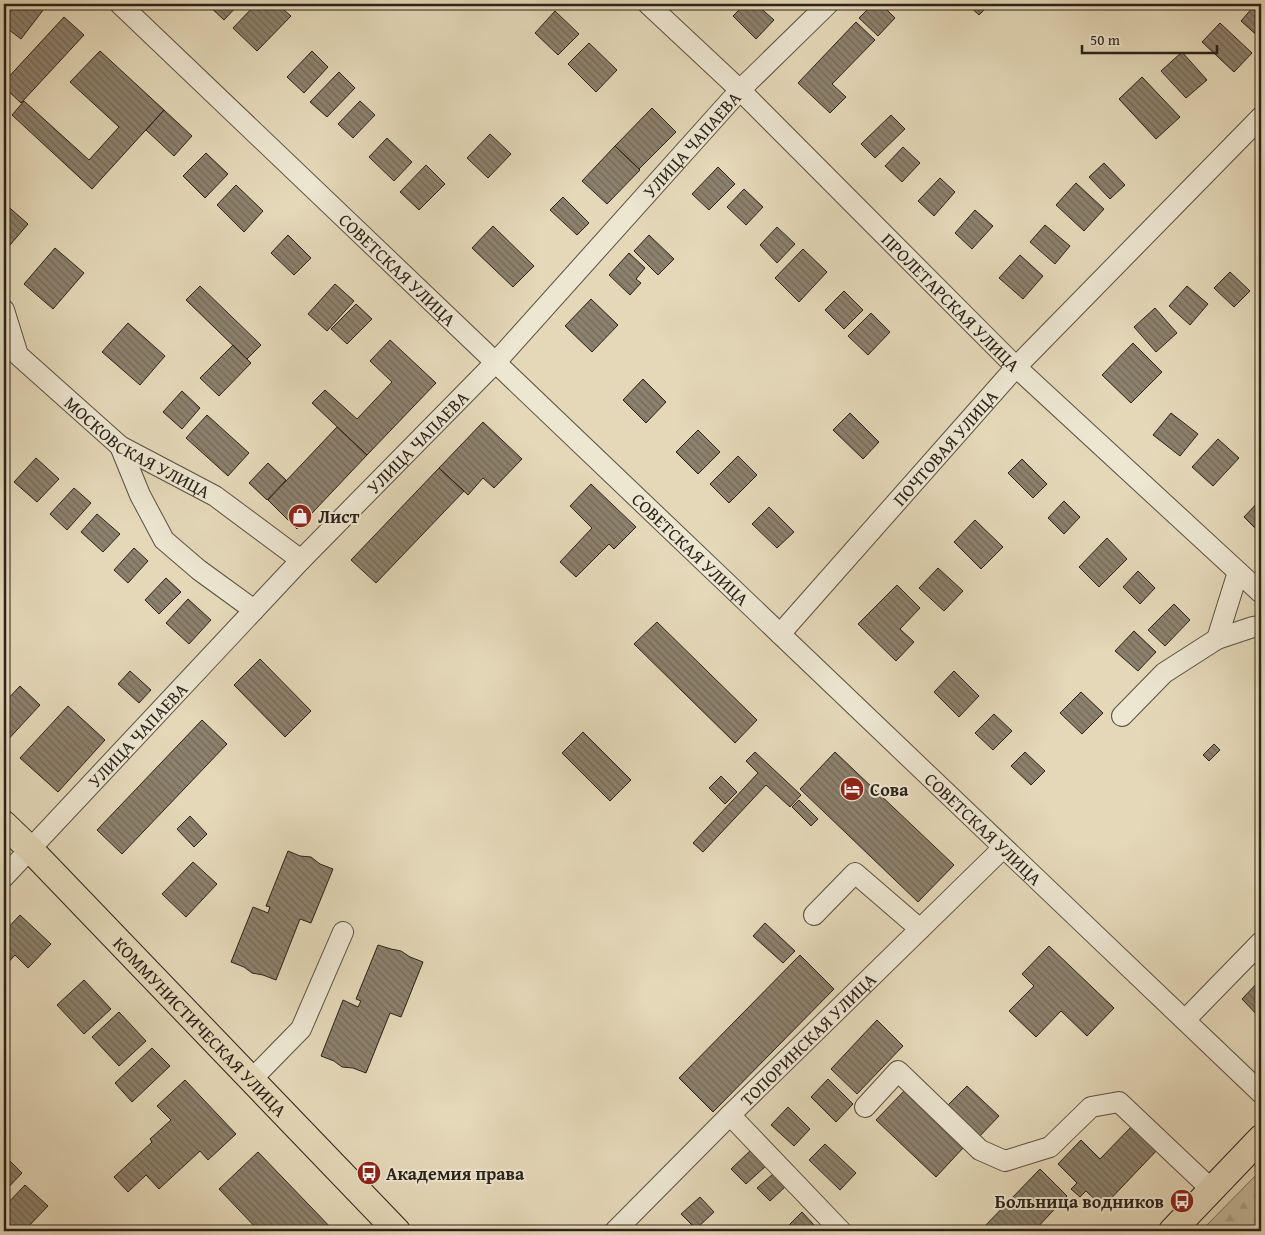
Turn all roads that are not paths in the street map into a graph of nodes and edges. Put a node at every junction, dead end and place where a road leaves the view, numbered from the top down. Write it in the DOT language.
graph roads {
  1 [pos="120,4"];
  2 [pos="648,4"];
  3 [pos="828,4"];
  4 [pos="740,90"];
  5 [pos="1261,117"];
  6 [pos="4,310"];
  7 [pos="495,362"];
  8 [pos="1016,367"];
  9 [pos="120,446"];
  10 [pos="301,560"];
  11 [pos="1238,572"];
  12 [pos="1261,593"];
  13 [pos="254,610"];
  14 [pos="1261,626"];
  15 [pos="780,634"];
  16 [pos="1217,639"];
  17 [pos="1122,716"];
  18 [pos="4,824"];
  19 [pos="29,848"];
  20 [pos="1003,848"];
  21 [pos="4,877"];
  22 [pos="814,915"];
  23 [pos="920,929"];
  24 [pos="343,932"];
  25 [pos="1261,942"];
  26 [pos="1185,1020"];
  27 [pos="252,1080"];
  28 [pos="1261,1093"];
  29 [pos="865,1107"];
  30 [pos="730,1115"];
  31 [pos="1261,1138"];
  32 [pos="1212,1190"];
  33 [pos="397,1231"];
  34 [pos="615,1231"];
  35 [pos="841,1231"];
  36 [pos="1172,1231"];
  1 -- 7 [label="street, СОВЕТСКАЯ УЛИЦА"];
  2 -- 4 [label="street, ПРОЛЕТАРСКАЯ УЛИЦА"];
  3 -- 4 [label="street, УЛИЦА ЧАПАЕВА"];
  4 -- 7 [label="street, УЛИЦА ЧАПАЕВА"];
  4 -- 8 [label="street, ПРОЛЕТАРСКАЯ УЛИЦА"];
  5 -- 8 [label="street, ПОЧТОВАЯ УЛИЦА"];
  6 -- 9 [label="street, МОСКОВСКАЯ УЛИЦА"];
  7 -- 10 [label="street, УЛИЦА ЧАПАЕВА"];
  7 -- 15 [label="street, СОВЕТСКАЯ УЛИЦА"];
  8 -- 11 [label="street, ПРОЛЕТАРСКАЯ УЛИЦА"];
  8 -- 15 [label="street, ПОЧТОВАЯ УЛИЦА"];
  9 -- 10 [label="street, МОСКОВСКАЯ УЛИЦА"];
  9 -- 13 [label="street"];
  10 -- 13 [label="street, УЛИЦА ЧАПАЕВА"];
  11 -- 12 [label="street, ПРОЛЕТАРСКАЯ УЛИЦА"];
  11 -- 16 [label="street"];
  13 -- 19 [label="street, УЛИЦА ЧАПАЕВА"];
  14 -- 16 [label="street"];
  15 -- 20 [label="street, СОВЕТСКАЯ УЛИЦА"];
  16 -- 17 [label="street"];
  18 -- 19 [label="main road, КОММУНИСТИЧЕСКАЯ УЛИЦА"];
  19 -- 21 [label="street, УЛИЦА ЧАПАЕВА"];
  19 -- 27 [label="main road, КОММУНИСТИЧЕСКАЯ УЛИЦА"];
  20 -- 23 [label="street, ТОПОРИНСКАЯ УЛИЦА"];
  20 -- 26 [label="street, СОВЕТСКАЯ УЛИЦА"];
  22 -- 23 [label="street"];
  23 -- 30 [label="street, ТОПОРИНСКАЯ УЛИЦА"];
  24 -- 27 [label="street"];
  25 -- 26 [label="street"];
  26 -- 28 [label="street, СОВЕТСКАЯ УЛИЦА"];
  27 -- 33 [label="main road, КОММУНИСТИЧЕСКАЯ УЛИЦА"];
  29 -- 32 [label="street"];
  30 -- 34 [label="street, ТОПОРИНСКАЯ УЛИЦА"];
  30 -- 35 [label="street"];
  31 -- 32 [label="main road"];
  32 -- 36 [label="main road"];
}
